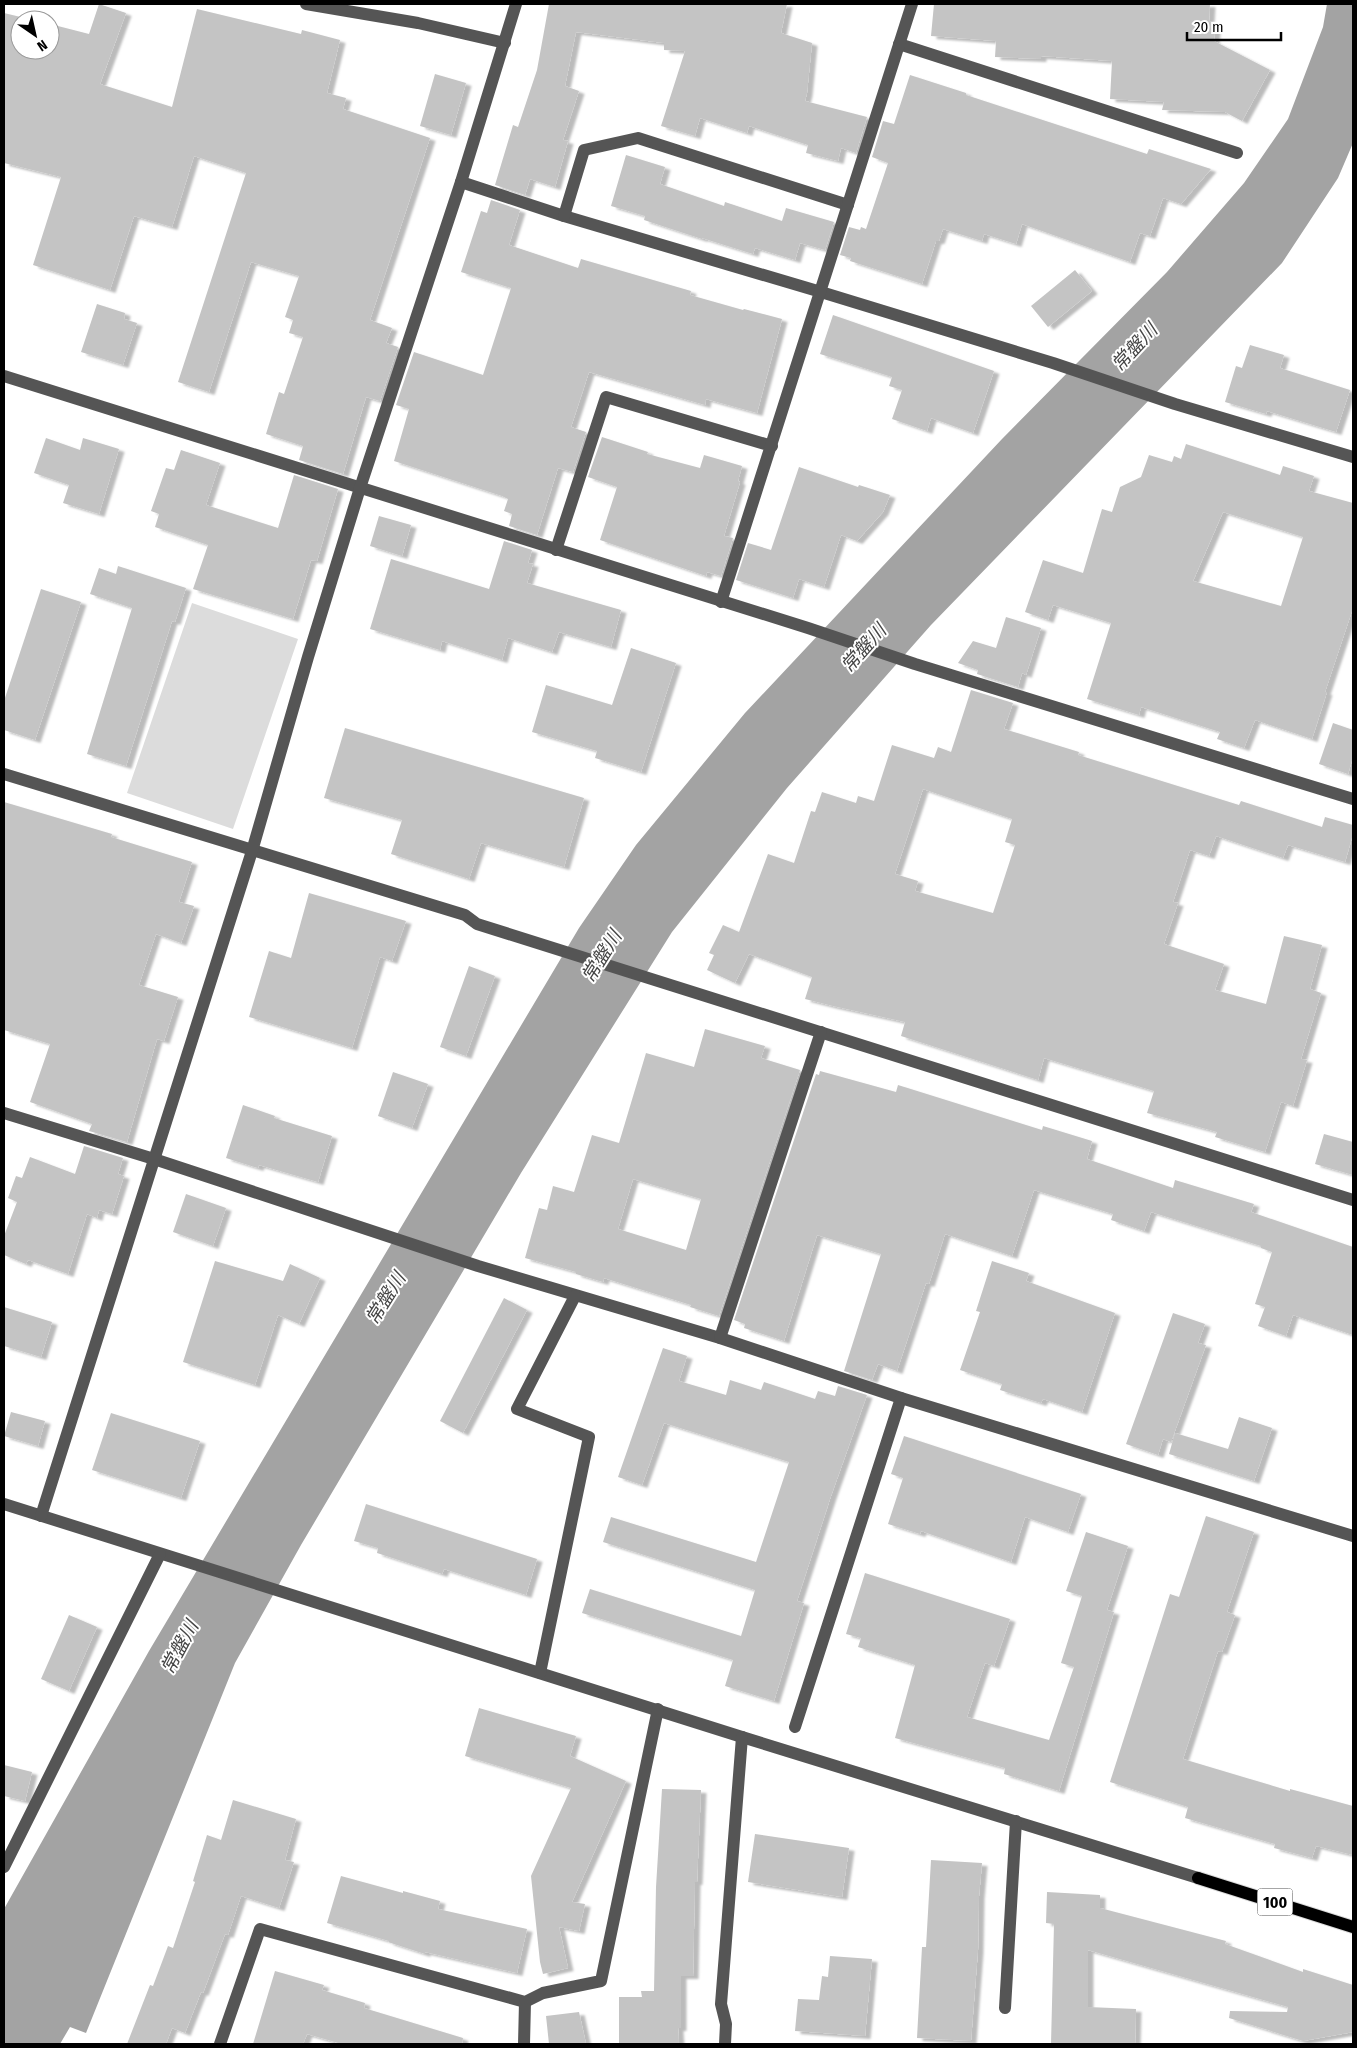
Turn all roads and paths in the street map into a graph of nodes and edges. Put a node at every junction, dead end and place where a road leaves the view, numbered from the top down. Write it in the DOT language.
graph roads {
  1 [pos="306,4"];
  2 [pos="516,4"];
  3 [pos="912,4"];
  4 [pos="505,43"];
  5 [pos="899,44"];
  6 [pos="1237,153"];
  7 [pos="461,182"];
  8 [pos="848,205"];
  9 [pos="564,216"];
  10 [pos="821,292"];
  11 [pos="4,376"];
  12 [pos="772,446"];
  13 [pos="1353,457"];
  14 [pos="360,488"];
  15 [pos="556,550"];
  16 [pos="721,602"];
  17 [pos="4,774"];
  18 [pos="1353,799"];
  19 [pos="252,851"];
  20 [pos="821,1032"];
  21 [pos="4,1113"];
  22 [pos="154,1159"];
  23 [pos="1353,1200"];
  24 [pos="575,1296"];
  25 [pos="720,1338"];
  26 [pos="901,1398"];
  27 [pos="4,1504"];
  28 [pos="41,1516"];
  29 [pos="1353,1536"];
  30 [pos="160,1554"];
  31 [pos="540,1673"];
  32 [pos="658,1709"];
  33 [pos="795,1727"];
  34 [pos="742,1737"];
  35 [pos="1016,1821"];
  36 [pos="4,1867"];
  37 [pos="1198,1878"];
  38 [pos="1353,1927"];
  39 [pos="525,2002"];
  40 [pos="1005,2008"];
  41 [pos="220,2044"];
  42 [pos="524,2044"];
  43 [pos="725,2044"];
  1 -- 4 [label="street"];
  2 -- 4 [label="street"];
  3 -- 5 [label="street"];
  4 -- 7 [label="street"];
  5 -- 6 [label="street"];
  5 -- 8 [label="street"];
  7 -- 9 [label="street"];
  7 -- 14 [label="street"];
  8 -- 9 [label="street"];
  8 -- 10 [label="street"];
  9 -- 10 [label="street"];
  10 -- 12 [label="street"];
  10 -- 13 [label="street"];
  11 -- 14 [label="street"];
  12 -- 15 [label="street"];
  12 -- 16 [label="street"];
  14 -- 15 [label="street"];
  14 -- 19 [label="street"];
  15 -- 16 [label="street"];
  16 -- 18 [label="street"];
  17 -- 19 [label="street"];
  19 -- 20 [label="street"];
  19 -- 22 [label="street"];
  20 -- 23 [label="street"];
  20 -- 25 [label="street"];
  21 -- 22 [label="street"];
  22 -- 24 [label="street"];
  22 -- 28 [label="street"];
  24 -- 25 [label="street"];
  24 -- 31 [label="street"];
  25 -- 26 [label="street"];
  26 -- 29 [label="street"];
  26 -- 33 [label="street"];
  27 -- 28 [label="street"];
  28 -- 30 [label="street"];
  30 -- 31 [label="street"];
  30 -- 36 [label="street"];
  31 -- 32 [label="street"];
  32 -- 34 [label="street"];
  32 -- 39 [label="street"];
  34 -- 35 [label="street"];
  34 -- 43 [label="street"];
  35 -- 37 [label="street"];
  35 -- 40 [label="street"];
  37 -- 38 [label="main road, 100"];
  39 -- 41 [label="street"];
  39 -- 42 [label="street"];
}
